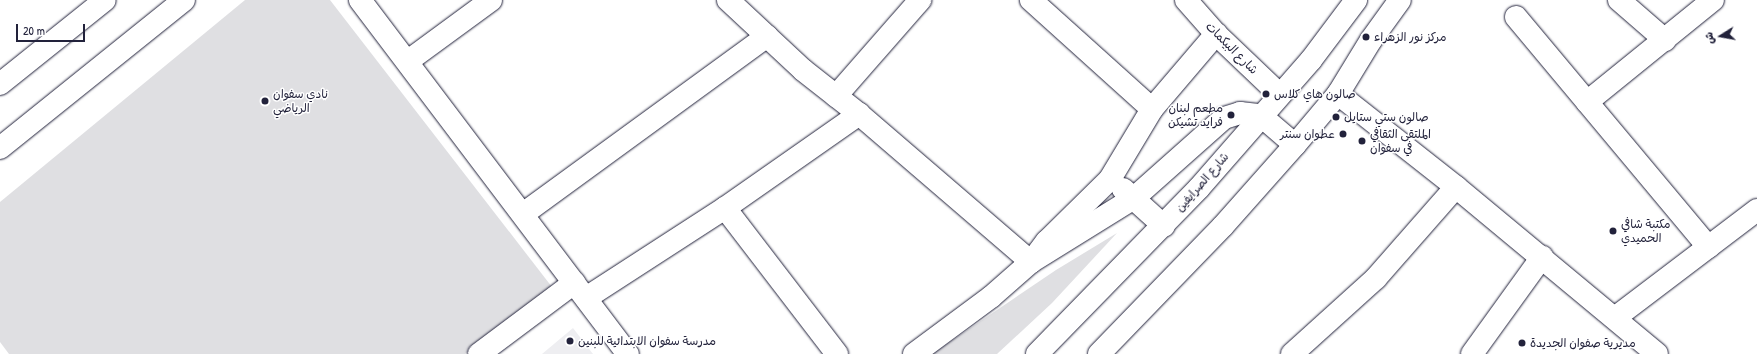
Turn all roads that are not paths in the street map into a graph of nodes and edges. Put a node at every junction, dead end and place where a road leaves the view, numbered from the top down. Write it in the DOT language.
graph roads {
  1 [pos="105,0"];
  2 [pos="184,0"];
  3 [pos="360,0"];
  4 [pos="491,0"];
  5 [pos="728,0"];
  6 [pos="920,0"];
  7 [pos="1030,0"];
  8 [pos="1186,0"];
  9 [pos="1356,0"];
  10 [pos="1400,0"];
  11 [pos="1619,0"];
  12 [pos="1713,0"];
  13 [pos="1516,17"];
  14 [pos="1216,34"];
  15 [pos="767,36"];
  16 [pos="1665,40"];
  17 [pos="408,61"];
  18 [pos="0,84"];
  19 [pos="1279,94"];
  20 [pos="1338,94"];
  21 [pos="836,96"];
  22 [pos="1587,102"];
  23 [pos="1152,109"];
  24 [pos="860,114"];
  25 [pos="1260,115"];
  26 [pos="1295,145"];
  27 [pos="0,148"];
  28 [pos="1110,178"];
  29 [pos="1456,187"];
  30 [pos="1134,198"];
  31 [pos="725,208"];
  32 [pos="1757,210"];
  33 [pos="523,214"];
  34 [pos="1164,226"];
  35 [pos="1708,247"];
  36 [pos="1542,257"];
  37 [pos="1030,262"];
  38 [pos="580,290"];
  39 [pos="1616,318"];
  40 [pos="479,354"];
  41 [pos="628,354"];
  42 [pos="836,354"];
  43 [pos="914,354"];
  44 [pos="1037,354"];
  45 [pos="1099,354"];
  46 [pos="1292,354"];
  47 [pos="1472,354"];
  48 [pos="1657,354"];
  1 -- 18 [label="street"];
  2 -- 27 [label="street"];
  3 -- 17 [label="street"];
  4 -- 17 [label="street"];
  5 -- 15 [label="street"];
  6 -- 21 [label="street"];
  7 -- 23 [label="street"];
  8 -- 14 [label="street, شارع البيكمات"];
  9 -- 19 [label="street, شارع الصرايفين"];
  10 -- 20 [label="street"];
  11 -- 16 [label="street"];
  12 -- 16 [label="street"];
  13 -- 22 [label="street"];
  14 -- 19 [label="street, شارع البيكمات"];
  14 -- 23 [label="street"];
  15 -- 21 [label="street"];
  15 -- 33 [label="street"];
  16 -- 22 [label="street"];
  17 -- 33 [label="street"];
  19 -- 25 [label="street, شارع الصرايفين"];
  20 -- 26 [label="street"];
  20 -- 29 [label="street"];
  21 -- 24 [label="street"];
  22 -- 35 [label="street"];
  23 -- 28 [label="street"];
  24 -- 31 [label="street"];
  24 -- 37 [label="street"];
  25 -- 26 [label="street"];
  25 -- 30 [label="street"];
  25 -- 34 [label="street, شارع الصرايفين"];
  26 -- 45 [label="street"];
  28 -- 30 [label="street"];
  28 -- 37 [label="street"];
  29 -- 36 [label="street"];
  29 -- 46 [label="street"];
  30 -- 34 [label="street"];
  30 -- 37 [label="street"];
  31 -- 38 [label="street"];
  31 -- 42 [label="street"];
  32 -- 35 [label="street"];
  33 -- 38 [label="street"];
  34 -- 44 [label="street, شارع الصرايفين"];
  35 -- 39 [label="street"];
  36 -- 39 [label="street"];
  36 -- 47 [label="street"];
  37 -- 43 [label="street"];
  38 -- 40 [label="street"];
  38 -- 41 [label="street"];
  39 -- 48 [label="street"];
}
